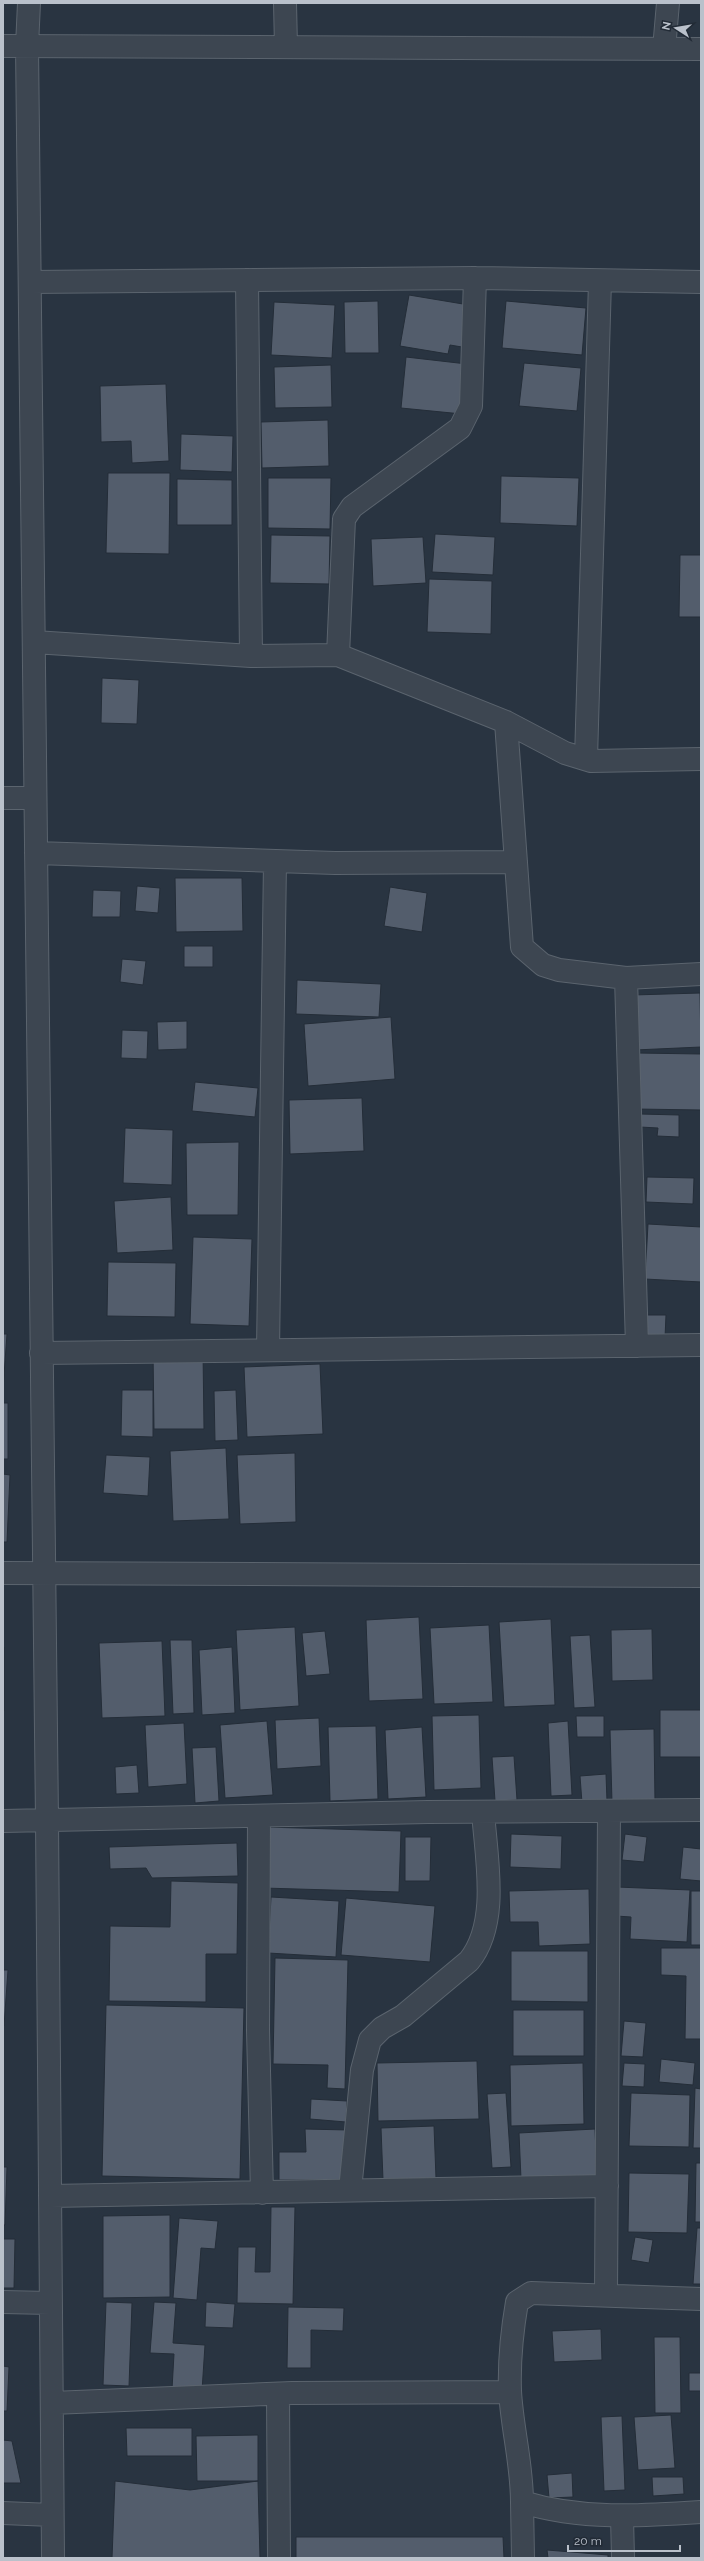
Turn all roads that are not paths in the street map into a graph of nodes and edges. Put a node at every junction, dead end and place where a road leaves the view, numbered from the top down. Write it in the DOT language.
graph roads {
  1 [pos="29,3"];
  2 [pos="285,3"];
  3 [pos="668,3"];
  4 [pos="3,46"];
  5 [pos="27,46"];
  6 [pos="286,47"];
  7 [pos="664,49"];
  8 [pos="701,49"];
  9 [pos="475,278"];
  10 [pos="247,280"];
  11 [pos="600,281"];
  12 [pos="30,282"];
  13 [pos="701,282"];
  14 [pos="34,642"];
  15 [pos="338,655"];
  16 [pos="250,656"];
  17 [pos="506,722"];
  18 [pos="586,759"];
  19 [pos="701,759"];
  20 [pos="3,798"];
  21 [pos="35,798"];
  22 [pos="36,854"];
  23 [pos="276,862"];
  24 [pos="516,862"];
  25 [pos="701,974"];
  26 [pos="626,978"];
  27 [pos="701,1345"];
  28 [pos="637,1346"];
  29 [pos="268,1350"];
  30 [pos="41,1353"];
  31 [pos="3,1573"];
  32 [pos="43,1573"];
  33 [pos="701,1576"];
  34 [pos="701,1810"];
  35 [pos="609,1811"];
  36 [pos="483,1812"];
  37 [pos="259,1816"];
  38 [pos="47,1820"];
  39 [pos="3,1821"];
  40 [pos="606,2186"];
  41 [pos="350,2190"];
  42 [pos="262,2192"];
  43 [pos="50,2196"];
  44 [pos="606,2295"];
  45 [pos="701,2299"];
  46 [pos="3,2302"];
  47 [pos="50,2303"];
  48 [pos="510,2392"];
  49 [pos="278,2394"];
  50 [pos="52,2403"];
  51 [pos="522,2502"];
  52 [pos="701,2512"];
  53 [pos="3,2513"];
  54 [pos="52,2515"];
  55 [pos="622,2517"];
  56 [pos="53,2558"];
  57 [pos="279,2558"];
  58 [pos="523,2558"];
  59 [pos="623,2558"];
  1 -- 5 [label="street"];
  2 -- 6 [label="street"];
  3 -- 7 [label="street"];
  4 -- 5 [label="street"];
  5 -- 6 [label="street"];
  5 -- 12 [label="street"];
  6 -- 7 [label="street"];
  7 -- 8 [label="street"];
  9 -- 10 [label="street"];
  9 -- 11 [label="street"];
  9 -- 15 [label="street"];
  10 -- 12 [label="street"];
  10 -- 16 [label="street"];
  11 -- 13 [label="street"];
  11 -- 18 [label="street"];
  12 -- 14 [label="street"];
  14 -- 16 [label="street"];
  14 -- 21 [label="street"];
  15 -- 16 [label="street"];
  15 -- 17 [label="street"];
  17 -- 18 [label="street"];
  17 -- 24 [label="street"];
  18 -- 19 [label="street"];
  20 -- 21 [label="street"];
  21 -- 22 [label="street"];
  22 -- 23 [label="street"];
  22 -- 30 [label="street"];
  23 -- 24 [label="street"];
  23 -- 29 [label="street"];
  24 -- 26 [label="street"];
  25 -- 26 [label="street"];
  26 -- 28 [label="street"];
  27 -- 28 [label="street"];
  28 -- 29 [label="street"];
  29 -- 30 [label="street"];
  30 -- 32 [label="street"];
  31 -- 32 [label="street"];
  32 -- 33 [label="street"];
  32 -- 38 [label="street"];
  34 -- 35 [label="street"];
  35 -- 36 [label="street"];
  35 -- 40 [label="street"];
  36 -- 37 [label="street"];
  36 -- 41 [label="street"];
  37 -- 38 [label="street"];
  37 -- 42 [label="street"];
  38 -- 39 [label="street"];
  38 -- 43 [label="street"];
  40 -- 41 [label="street"];
  40 -- 44 [label="street"];
  41 -- 42 [label="street"];
  42 -- 43 [label="street"];
  43 -- 47 [label="street"];
  44 -- 45 [label="street"];
  44 -- 48 [label="street"];
  46 -- 47 [label="street"];
  47 -- 50 [label="street"];
  48 -- 49 [label="street"];
  48 -- 51 [label="street"];
  49 -- 50 [label="street"];
  49 -- 57 [label="street"];
  50 -- 54 [label="street"];
  51 -- 55 [label="street"];
  51 -- 58 [label="street"];
  52 -- 55 [label="street"];
  53 -- 54 [label="street"];
  54 -- 56 [label="street"];
  55 -- 59 [label="street"];
}
